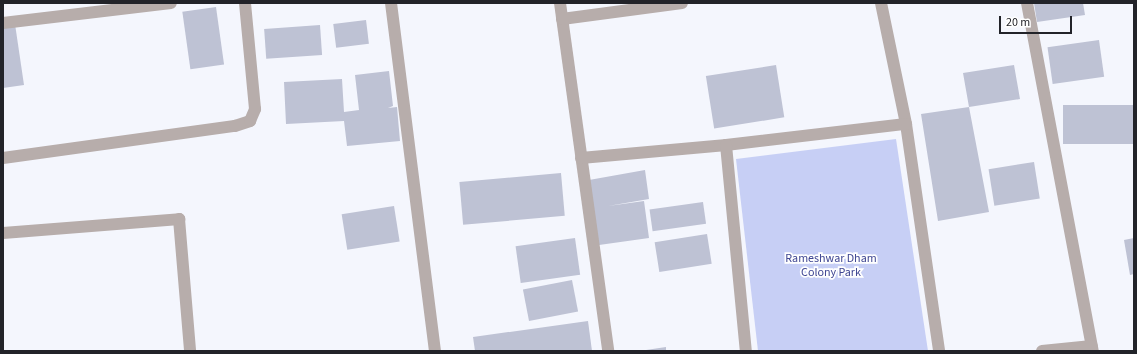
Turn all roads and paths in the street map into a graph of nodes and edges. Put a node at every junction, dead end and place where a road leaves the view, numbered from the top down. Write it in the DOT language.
graph roads {
  1 [pos="171,3"];
  2 [pos="245,3"];
  3 [pos="391,3"];
  4 [pos="560,3"];
  5 [pos="682,3"];
  6 [pos="881,3"];
  7 [pos="1027,3"];
  8 [pos="562,20"];
  9 [pos="3,23"];
  10 [pos="906,124"];
  11 [pos="726,146"];
  12 [pos="3,158"];
  13 [pos="581,158"];
  14 [pos="3,233"];
  15 [pos="1092,349"];
  16 [pos="190,351"];
  17 [pos="435,351"];
  18 [pos="608,351"];
  19 [pos="746,351"];
  20 [pos="939,351"];
  21 [pos="1042,351"];
  1 -- 9 [label="street"];
  2 -- 12 [label="street"];
  3 -- 17 [label="street"];
  4 -- 8 [label="street"];
  5 -- 8 [label="street"];
  6 -- 10 [label="street"];
  7 -- 15 [label="street"];
  8 -- 13 [label="street"];
  10 -- 11 [label="street"];
  10 -- 20 [label="street"];
  11 -- 13 [label="street"];
  11 -- 19 [label="street"];
  13 -- 18 [label="street"];
  14 -- 16 [label="street"];
  15 -- 21 [label="street"];
}
